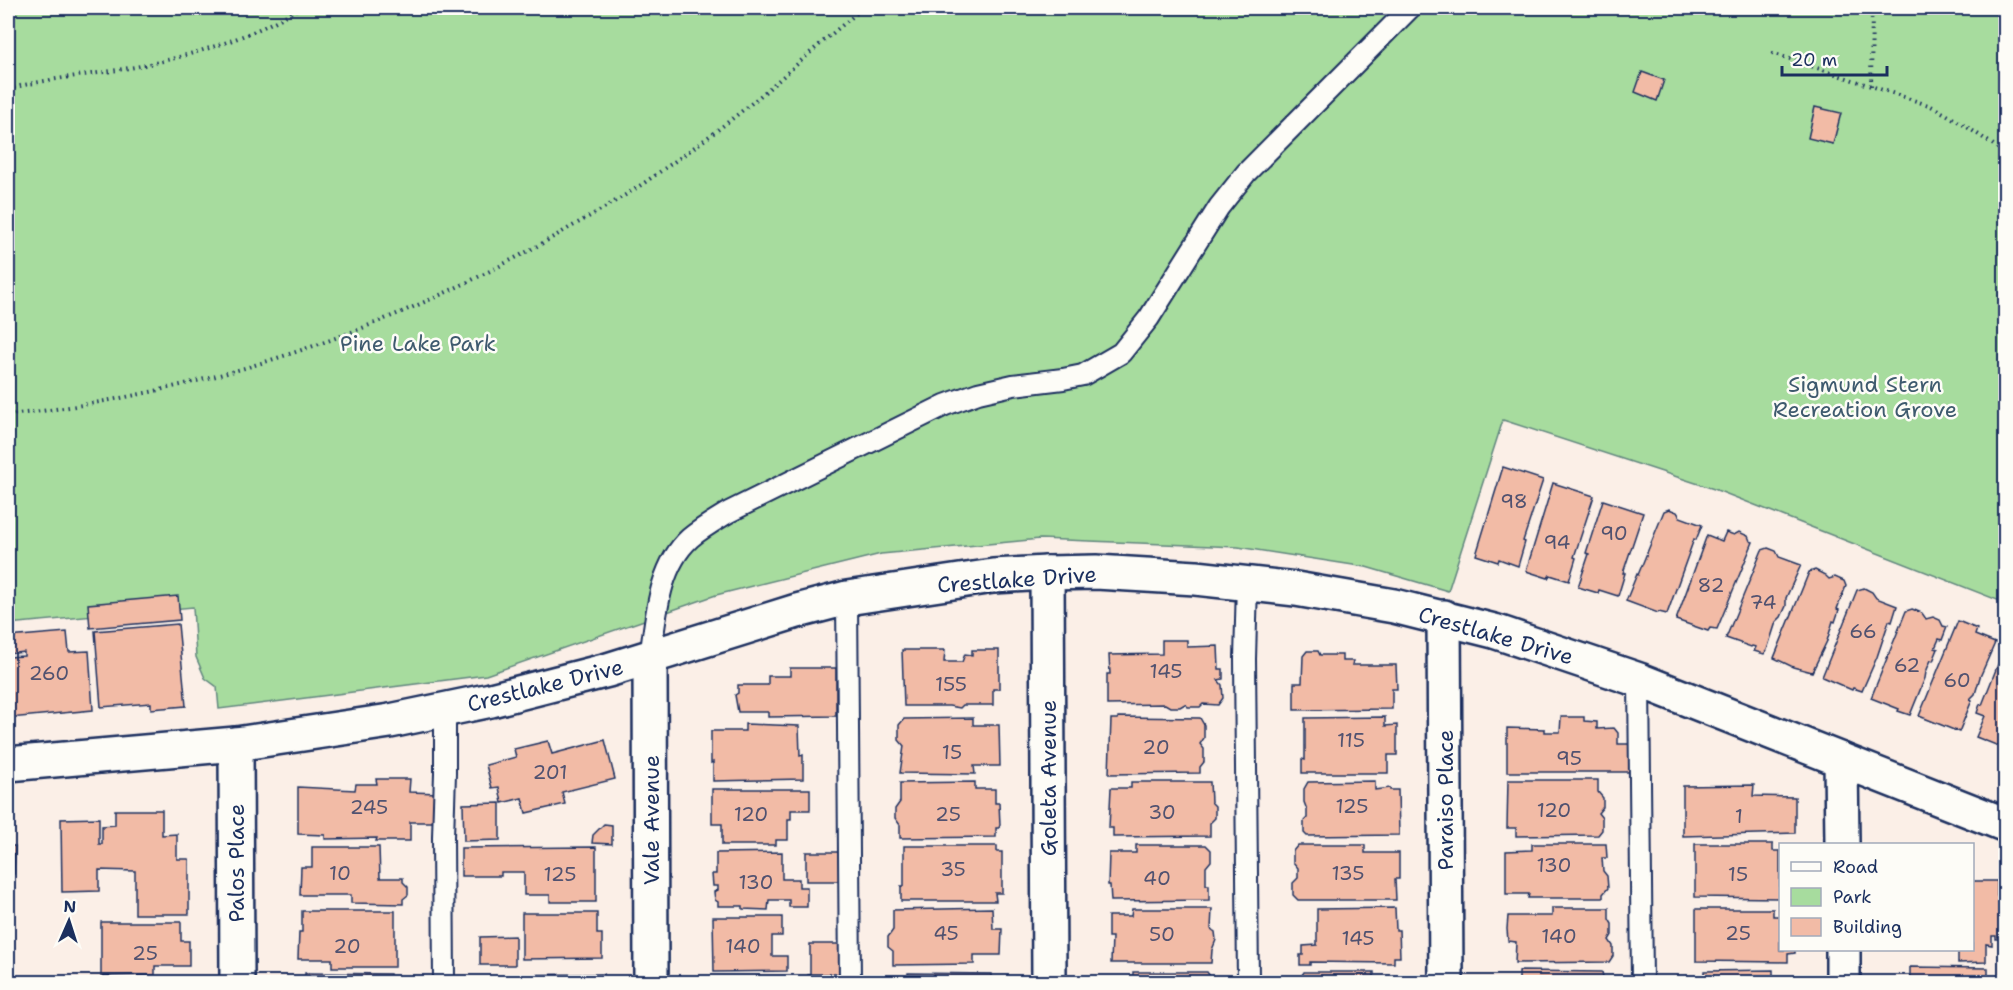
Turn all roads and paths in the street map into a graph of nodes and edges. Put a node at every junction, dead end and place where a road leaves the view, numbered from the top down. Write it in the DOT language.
graph roads {
  1 [pos="299,8"];
  2 [pos="863,8"];
  3 [pos="1410,8"];
  4 [pos="1872,8"];
  5 [pos="1772,54"];
  6 [pos="1871,86"];
  7 [pos="8,89"];
  8 [pos="2006,154"];
  9 [pos="8,415"];
  10 [pos="1047,573"];
  11 [pos="1247,583"];
  12 [pos="848,598"];
  13 [pos="1444,617"];
  14 [pos="650,658"];
  15 [pos="1639,680"];
  16 [pos="446,711"];
  17 [pos="236,744"];
  18 [pos="1842,760"];
  19 [pos="8,764"];
  20 [pos="2006,825"];
  21 [pos="1842,843"];
  22 [pos="1843,951"];
  23 [pos="237,982"];
  24 [pos="444,982"];
  25 [pos="651,982"];
  26 [pos="850,982"];
  27 [pos="1049,982"];
  28 [pos="1248,982"];
  29 [pos="1446,982"];
  30 [pos="1642,982"];
  31 [pos="1843,982"];
  1 -- 7 [label="path"];
  2 -- 9 [label="path"];
  3 -- 14 [label="lane"];
  4 -- 6 [label="path"];
  5 -- 6 [label="path"];
  6 -- 8 [label="path"];
  10 -- 11 [label="street, Crestlake Drive"];
  10 -- 12 [label="street, Crestlake Drive"];
  10 -- 27 [label="street, Goleta Avenue"];
  11 -- 13 [label="street, Crestlake Drive"];
  11 -- 28 [label="lane"];
  12 -- 14 [label="street, Crestlake Drive"];
  12 -- 26 [label="lane"];
  13 -- 15 [label="street, Crestlake Drive"];
  13 -- 29 [label="street, Paraiso Place"];
  14 -- 16 [label="street, Crestlake Drive"];
  14 -- 25 [label="street, Vale Avenue"];
  15 -- 18 [label="street, Crestlake Drive"];
  15 -- 30 [label="lane"];
  16 -- 17 [label="street, Crestlake Drive"];
  16 -- 24 [label="lane"];
  17 -- 19 [label="street, Crestlake Drive"];
  17 -- 23 [label="street, Palos Place"];
  18 -- 20 [label="street, Crestlake Drive"];
  18 -- 21 [label="street"];
  22 -- 31 [label="street"];
}
